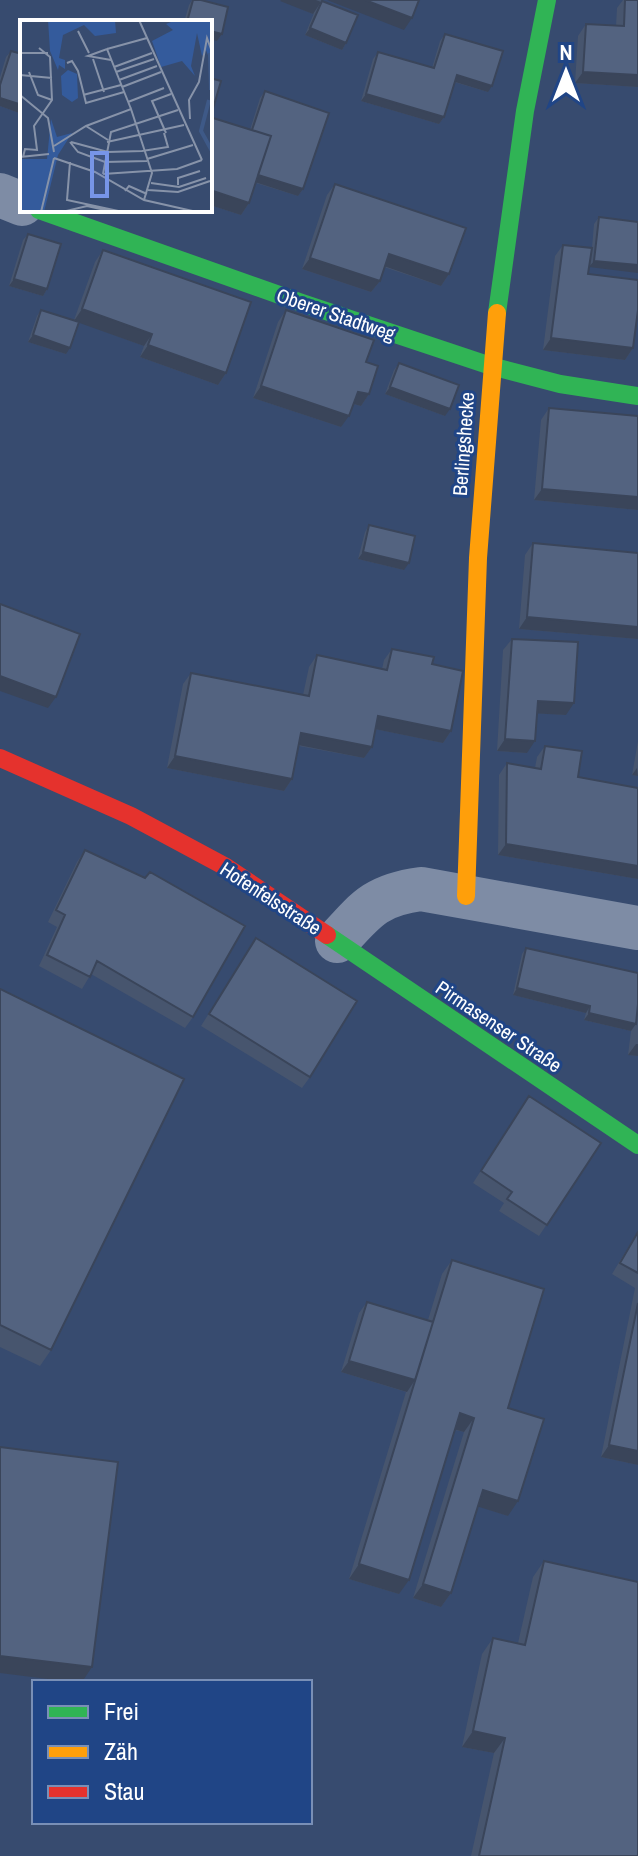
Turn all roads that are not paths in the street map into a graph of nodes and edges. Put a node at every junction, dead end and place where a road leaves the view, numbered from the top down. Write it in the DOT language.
graph roads {
  1 [pos="547,0"];
  2 [pos="0,195"];
  3 [pos="20,203"];
  4 [pos="45,212"];
  5 [pos="491,366"];
  6 [pos="638,396"];
  7 [pos="0,758"];
  8 [pos="466,896"];
  9 [pos="638,928"];
  10 [pos="337,941"];
  11 [pos="638,1145"];
  1 -- 5 [label="street, Berlingshecke"];
  2 -- 3 [label="street"];
  4 -- 5 [label="street, Oberer Stadtweg"];
  5 -- 6 [label="street, Oberer Stadtweg"];
  5 -- 8 [label="street, Berlingshecke"];
  7 -- 10 [label="street, Hofenfelsstraße"];
  8 -- 9 [label="street, Hofenfelsstraße"];
  8 -- 10 [label="street, Hofenfelsstraße"];
  10 -- 11 [label="street, Pirmasenser Straße"];
}
